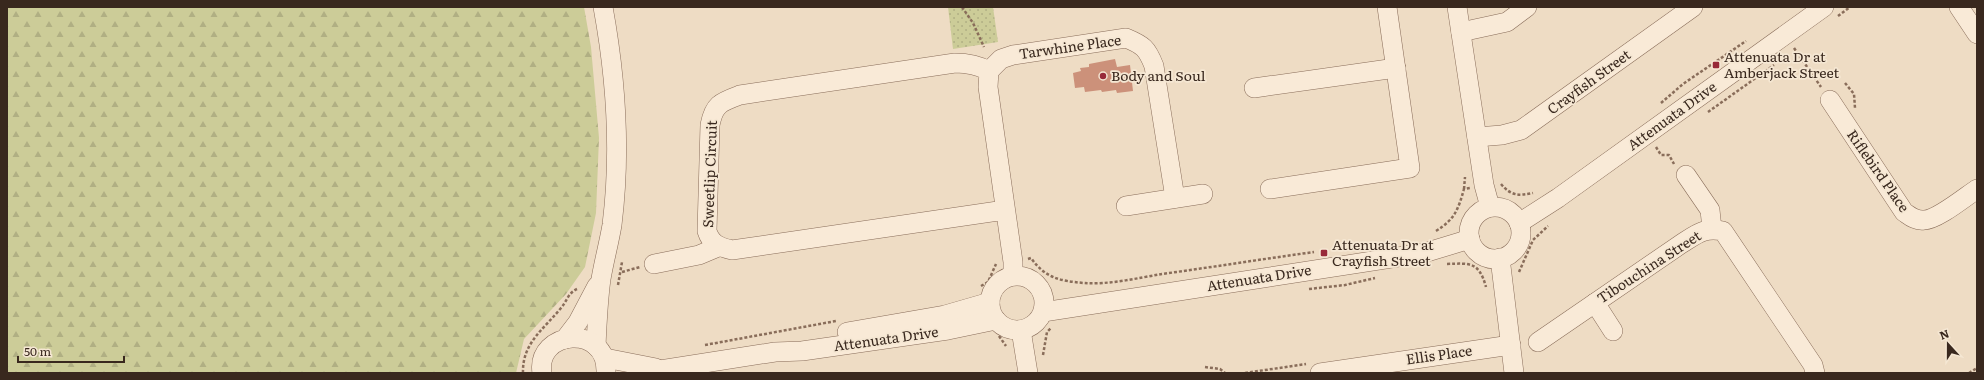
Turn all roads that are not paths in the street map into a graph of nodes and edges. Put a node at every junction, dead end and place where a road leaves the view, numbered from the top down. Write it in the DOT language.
graph roads {
  1 [pos="603,7"];
  2 [pos="1387,7"];
  3 [pos="1457,7"];
  4 [pos="1527,7"];
  5 [pos="1694,7"];
  6 [pos="1959,7"];
  7 [pos="1829,13"];
  8 [pos="1461,32"];
  9 [pos="1977,34"];
  10 [pos="1396,68"];
  11 [pos="989,71"];
  12 [pos="1254,88"];
  13 [pos="1830,100"];
  14 [pos="1477,137"];
  15 [pos="1681,171"];
  16 [pos="1270,189"];
  17 [pos="1977,189"];
  18 [pos="1203,194"];
  19 [pos="1174,198"];
  20 [pos="1126,206"];
  21 [pos="1490,207"];
  22 [pos="1005,210"];
  23 [pos="1519,223"];
  24 [pos="1712,229"];
  25 [pos="1470,240"];
  26 [pos="718,247"];
  27 [pos="1500,258"];
  28 [pos="654,264"];
  29 [pos="1013,276"];
  30 [pos="601,278"];
  31 [pos="990,302"];
  32 [pos="1595,303"];
  33 [pos="1047,311"];
  34 [pos="996,320"];
  35 [pos="1021,330"];
  36 [pos="1613,332"];
  37 [pos="565,339"];
  38 [pos="1538,342"];
  39 [pos="1511,345"];
  40 [pos="775,352"];
  41 [pos="602,359"];
  42 [pos="1316,368"];
  43 [pos="661,369"];
  44 [pos="542,373"];
  45 [pos="641,373"];
  46 [pos="1028,373"];
  47 [pos="1514,373"];
  48 [pos="1815,373"];
  1 -- 30 [label="street"];
  2 -- 10 [label="street"];
  3 -- 8 [label="street"];
  4 -- 8 [label="street"];
  5 -- 14 [label="street, Crayfish Street"];
  6 -- 9 [label="street"];
  7 -- 23 [label="street, Attenuata Drive"];
  8 -- 14 [label="street"];
  10 -- 12 [label="street"];
  10 -- 16 [label="street"];
  11 -- 19 [label="street, Tarwhine Place"];
  11 -- 22 [label="street"];
  11 -- 26 [label="street, Sweetlip Circuit"];
  13 -- 17 [label="street, Riflebird Place"];
  14 -- 21 [label="street"];
  15 -- 24 [label="street"];
  18 -- 19 [label="street"];
  19 -- 20 [label="street"];
  21 -- 23 [label="street"];
  21 -- 25 [label="street"];
  22 -- 26 [label="street, Sweetlip Circuit"];
  22 -- 29 [label="street"];
  23 -- 27 [label="street"];
  24 -- 32 [label="street, Tibouchina Street"];
  24 -- 48 [label="street, Tibouchina Street"];
  25 -- 27 [label="street"];
  25 -- 33 [label="street, Attenuata Drive"];
  26 -- 28 [label="street"];
  27 -- 39 [label="street"];
  29 -- 31 [label="street"];
  29 -- 33 [label="street"];
  30 -- 37 [label="street"];
  30 -- 41 [label="street"];
  31 -- 34 [label="street"];
  31 -- 40 [label="street, Attenuata Drive"];
  32 -- 36 [label="street"];
  32 -- 38 [label="street, Tibouchina Street"];
  33 -- 35 [label="street"];
  34 -- 35 [label="street"];
  34 -- 40 [label="street, Attenuata Drive"];
  35 -- 46 [label="street"];
  37 -- 41 [label="street, Attenuata Drive"];
  37 -- 44 [label="street"];
  39 -- 42 [label="street, Ellis Place"];
  39 -- 47 [label="street"];
  40 -- 43 [label="street, Attenuata Drive"];
  41 -- 43 [label="street, Attenuata Drive"];
  43 -- 45 [label="street, Attenuata Drive"];
}
